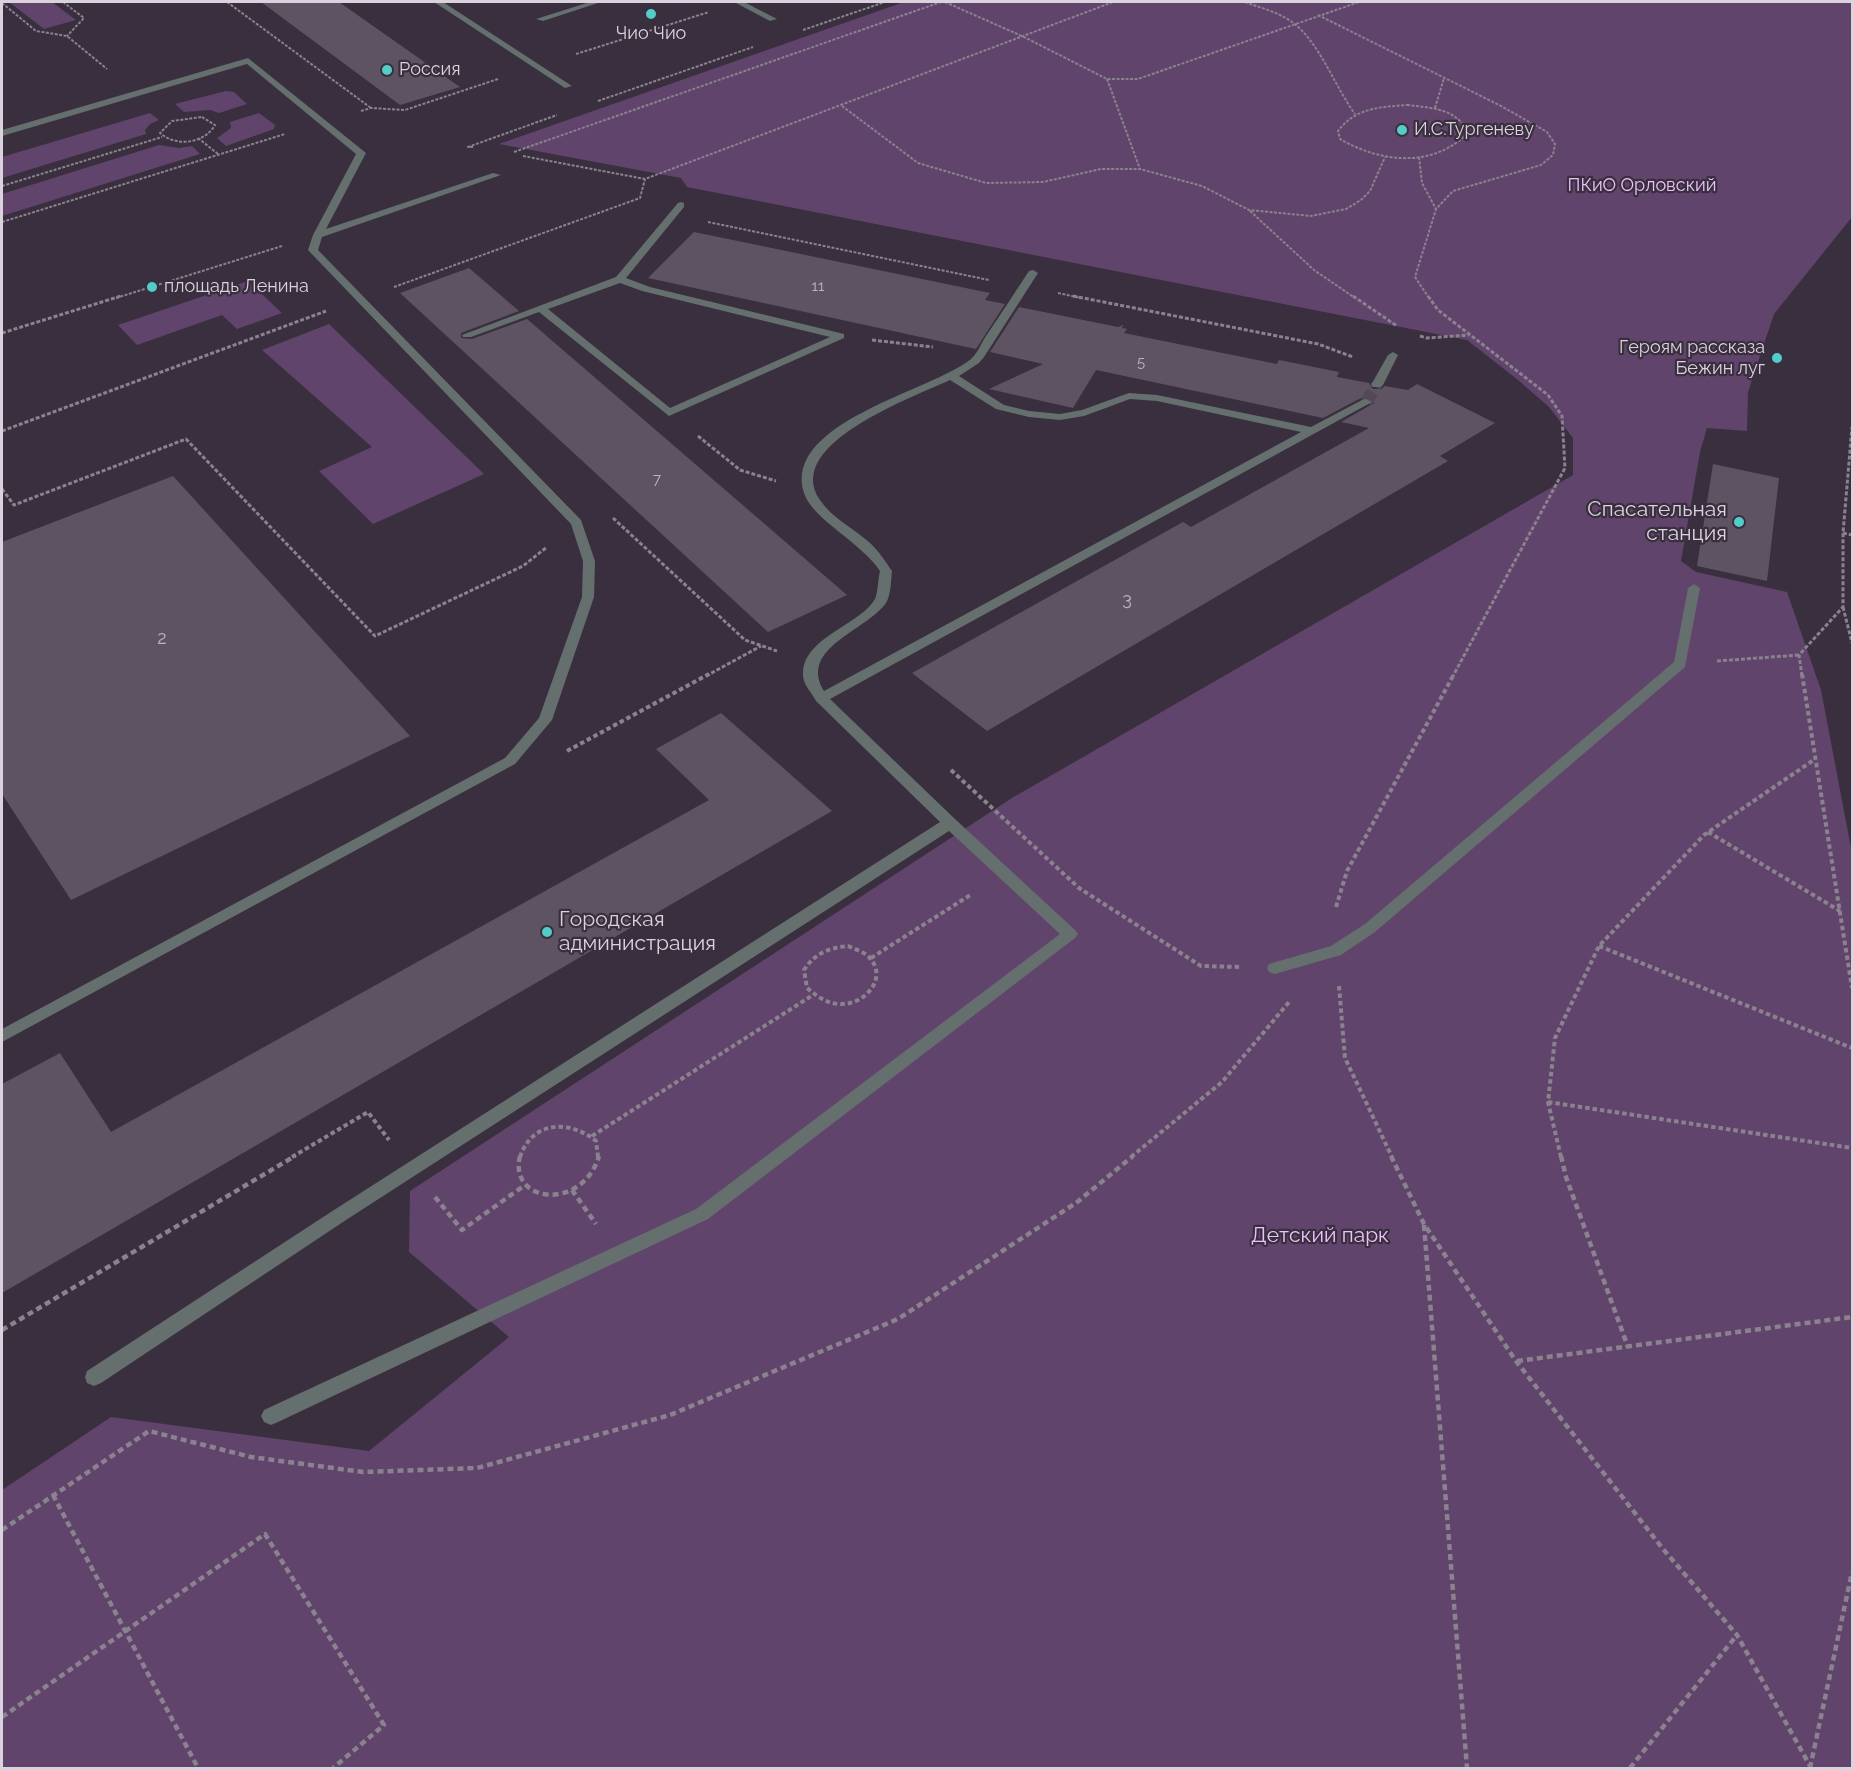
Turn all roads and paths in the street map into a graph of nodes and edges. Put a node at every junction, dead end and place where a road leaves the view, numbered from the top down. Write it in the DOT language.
graph roads {
  1 [pos="63,2"];
  2 [pos="227,2"];
  3 [pos="438,2"];
  4 [pos="597,2"];
  5 [pos="738,2"];
  6 [pos="885,2"];
  7 [pos="943,2"];
  8 [pos="1113,2"];
  9 [pos="1245,2"];
  10 [pos="1339,2"];
  11 [pos="1359,2"];
  12 [pos="2,3"];
  13 [pos="1347,5"];
  14 [pos="1318,15"];
  15 [pos="540,19"];
  16 [pos="773,19"];
  17 [pos="1295,24"];
  18 [pos="797,32"];
  19 [pos="67,36"];
  20 [pos="1024,37"];
  21 [pos="753,47"];
  22 [pos="538,66"];
  23 [pos="112,73"];
  24 [pos="1444,78"];
  25 [pos="1107,79"];
  26 [pos="568,86"];
  27 [pos="598,101"];
  28 [pos="842,105"];
  29 [pos="371,108"];
  30 [pos="1435,108"];
  31 [pos="565,112"];
  32 [pos="1355,114"];
  33 [pos="322,122"];
  34 [pos="510,131"];
  35 [pos="2,134"];
  36 [pos="162,136"];
  37 [pos="198,138"];
  38 [pos="219,154"];
  39 [pos="1385,157"];
  40 [pos="1419,157"];
  41 [pos="1140,169"];
  42 [pos="496,175"];
  43 [pos="645,178"];
  44 [pos="2,186"];
  45 [pos="640,198"];
  46 [pos="681,205"];
  47 [pos="1436,209"];
  48 [pos="1249,210"];
  49 [pos="2,222"];
  50 [pos="318,235"];
  51 [pos="1033,273"];
  52 [pos="620,279"];
  53 [pos="360,298"];
  54 [pos="541,308"];
  55 [pos="1405,332"];
  56 [pos="2,333"];
  57 [pos="467,335"];
  58 [pos="1416,335"];
  59 [pos="1470,335"];
  60 [pos="840,336"];
  61 [pos="931,346"];
  62 [pos="1393,355"];
  63 [pos="952,376"];
  64 [pos="1377,385"];
  65 [pos="1366,402"];
  66 [pos="669,413"];
  67 [pos="1852,427"];
  68 [pos="2,431"];
  69 [pos="1311,431"];
  70 [pos="740,470"];
  71 [pos="2,489"];
  72 [pos="577,523"];
  73 [pos="1843,533"];
  74 [pos="1852,536"];
  75 [pos="1694,588"];
  76 [pos="1844,608"];
  77 [pos="715,614"];
  78 [pos="1852,643"];
  79 [pos="1799,655"];
  80 [pos="1680,664"];
  81 [pos="821,698"];
  82 [pos="1815,759"];
  83 [pos="950,823"];
  84 [pos="1708,832"];
  85 [pos="1004,873"];
  86 [pos="1079,888"];
  87 [pos="1840,911"];
  88 [pos="1599,946"];
  89 [pos="1336,951"];
  90 [pos="871,958"];
  91 [pos="1201,966"];
  92 [pos="1275,968"];
  93 [pos="1852,988"];
  94 [pos="813,995"];
  95 [pos="1292,998"];
  96 [pos="2,1036"];
  97 [pos="1852,1048"];
  98 [pos="1548,1102"];
  99 [pos="592,1136"];
  100 [pos="1852,1148"];
  101 [pos="412,1169"];
  102 [pos="525,1185"];
  103 [pos="1424,1224"];
  104 [pos="1852,1317"];
  105 [pos="2,1330"];
  106 [pos="1628,1347"];
  107 [pos="1516,1361"];
  108 [pos="94,1377"];
  109 [pos="271,1416"];
  110 [pos="53,1495"];
  111 [pos="2,1530"];
  112 [pos="1852,1572"];
  113 [pos="124,1632"];
  114 [pos="1737,1635"];
  115 [pos="2,1717"];
  116 [pos="1810,1767"];
  117 [pos="198,1768"];
  118 [pos="333,1768"];
  119 [pos="1467,1768"];
  120 [pos="1629,1768"];
  1 -- 19 [label="path"];
  2 -- 29 [label="path"];
  3 -- 22 [label="street"];
  4 -- 15 [label="street"];
  5 -- 16 [label="street"];
  5 -- 22 [label="path"];
  6 -- 18 [label="path"];
  7 -- 20 [label="path"];
  7 -- 43 [label="path"];
  8 -- 20 [label="path"];
  9 -- 17 [label="path"];
  10 -- 13 [label="path"];
  11 -- 13 [label="path"];
  12 -- 19 [label="path"];
  13 -- 14 [label="path"];
  14 -- 17 [label="path"];
  14 -- 24 [label="path"];
  17 -- 25 [label="path"];
  17 -- 32 [label="path"];
  19 -- 23 [label="path"];
  20 -- 25 [label="path"];
  20 -- 28 [label="path"];
  21 -- 27 [label="path"];
  22 -- 26 [label="street"];
  22 -- 29 [label="path"];
  24 -- 30 [label="path"];
  24 -- 47 [label="path"];
  25 -- 41 [label="path"];
  28 -- 41 [label="path"];
  28 -- 43 [label="path"];
  29 -- 33 [label="path"];
  30 -- 32 [label="path"];
  30 -- 40 [label="path"];
  31 -- 34 [label="path"];
  32 -- 39 [label="path"];
  33 -- 35 [label="street"];
  33 -- 38 [label="path"];
  33 -- 50 [label="street"];
  36 -- 37 [label="path"];
  36 -- 37 [label="path"];
  36 -- 44 [label="path"];
  37 -- 38 [label="path"];
  38 -- 49 [label="path"];
  39 -- 40 [label="path"];
  39 -- 48 [label="path"];
  40 -- 47 [label="path"];
  41 -- 48 [label="path"];
  42 -- 50 [label="street"];
  43 -- 45 [label="path"];
  46 -- 52 [label="street"];
  47 -- 59 [label="path"];
  48 -- 55 [label="path"];
  50 -- 53 [label="street"];
  50 -- 56 [label="path"];
  51 -- 63 [label="street"];
  52 -- 54 [label="street"];
  52 -- 60 [label="street"];
  53 -- 68 [label="path"];
  53 -- 72 [label="street"];
  54 -- 57 [label="street"];
  54 -- 66 [label="street"];
  58 -- 59 [label="path"];
  59 -- 89 [label="path"];
  60 -- 61 [label="path"];
  60 -- 66 [label="street"];
  62 -- 64 [label="street"];
  63 -- 69 [label="street"];
  63 -- 81 [label="street"];
  65 -- 69 [label="street"];
  66 -- 70 [label="path"];
  67 -- 73 [label="path"];
  69 -- 81 [label="street"];
  71 -- 72 [label="path"];
  72 -- 77 [label="path"];
  72 -- 96 [label="street"];
  73 -- 74 [label="path"];
  73 -- 76 [label="path"];
  75 -- 80 [label="street"];
  76 -- 78 [label="path"];
  76 -- 79 [label="path"];
  79 -- 80 [label="path"];
  79 -- 82 [label="path"];
  80 -- 89 [label="street"];
  81 -- 83 [label="street"];
  82 -- 84 [label="path"];
  82 -- 87 [label="path"];
  83 -- 85 [label="street"];
  83 -- 101 [label="street"];
  84 -- 87 [label="path"];
  84 -- 88 [label="path"];
  85 -- 90 [label="path"];
  85 -- 109 [label="street"];
  86 -- 91 [label="path"];
  87 -- 93 [label="path"];
  88 -- 97 [label="path"];
  88 -- 98 [label="path"];
  89 -- 92 [label="street"];
  89 -- 103 [label="path"];
  90 -- 94 [label="path"];
  90 -- 94 [label="path"];
  94 -- 99 [label="path"];
  95 -- 110 [label="path"];
  98 -- 100 [label="path"];
  98 -- 106 [label="path"];
  99 -- 102 [label="path"];
  99 -- 102 [label="path"];
  101 -- 102 [label="path"];
  101 -- 105 [label="path"];
  101 -- 108 [label="street"];
  103 -- 107 [label="path"];
  103 -- 119 [label="path"];
  104 -- 106 [label="path"];
  106 -- 107 [label="path"];
  107 -- 114 [label="path"];
  110 -- 111 [label="path"];
  110 -- 113 [label="path"];
  112 -- 116 [label="path"];
  113 -- 115 [label="path"];
  113 -- 117 [label="path"];
  113 -- 118 [label="path"];
  114 -- 116 [label="path"];
  114 -- 120 [label="path"];
}
